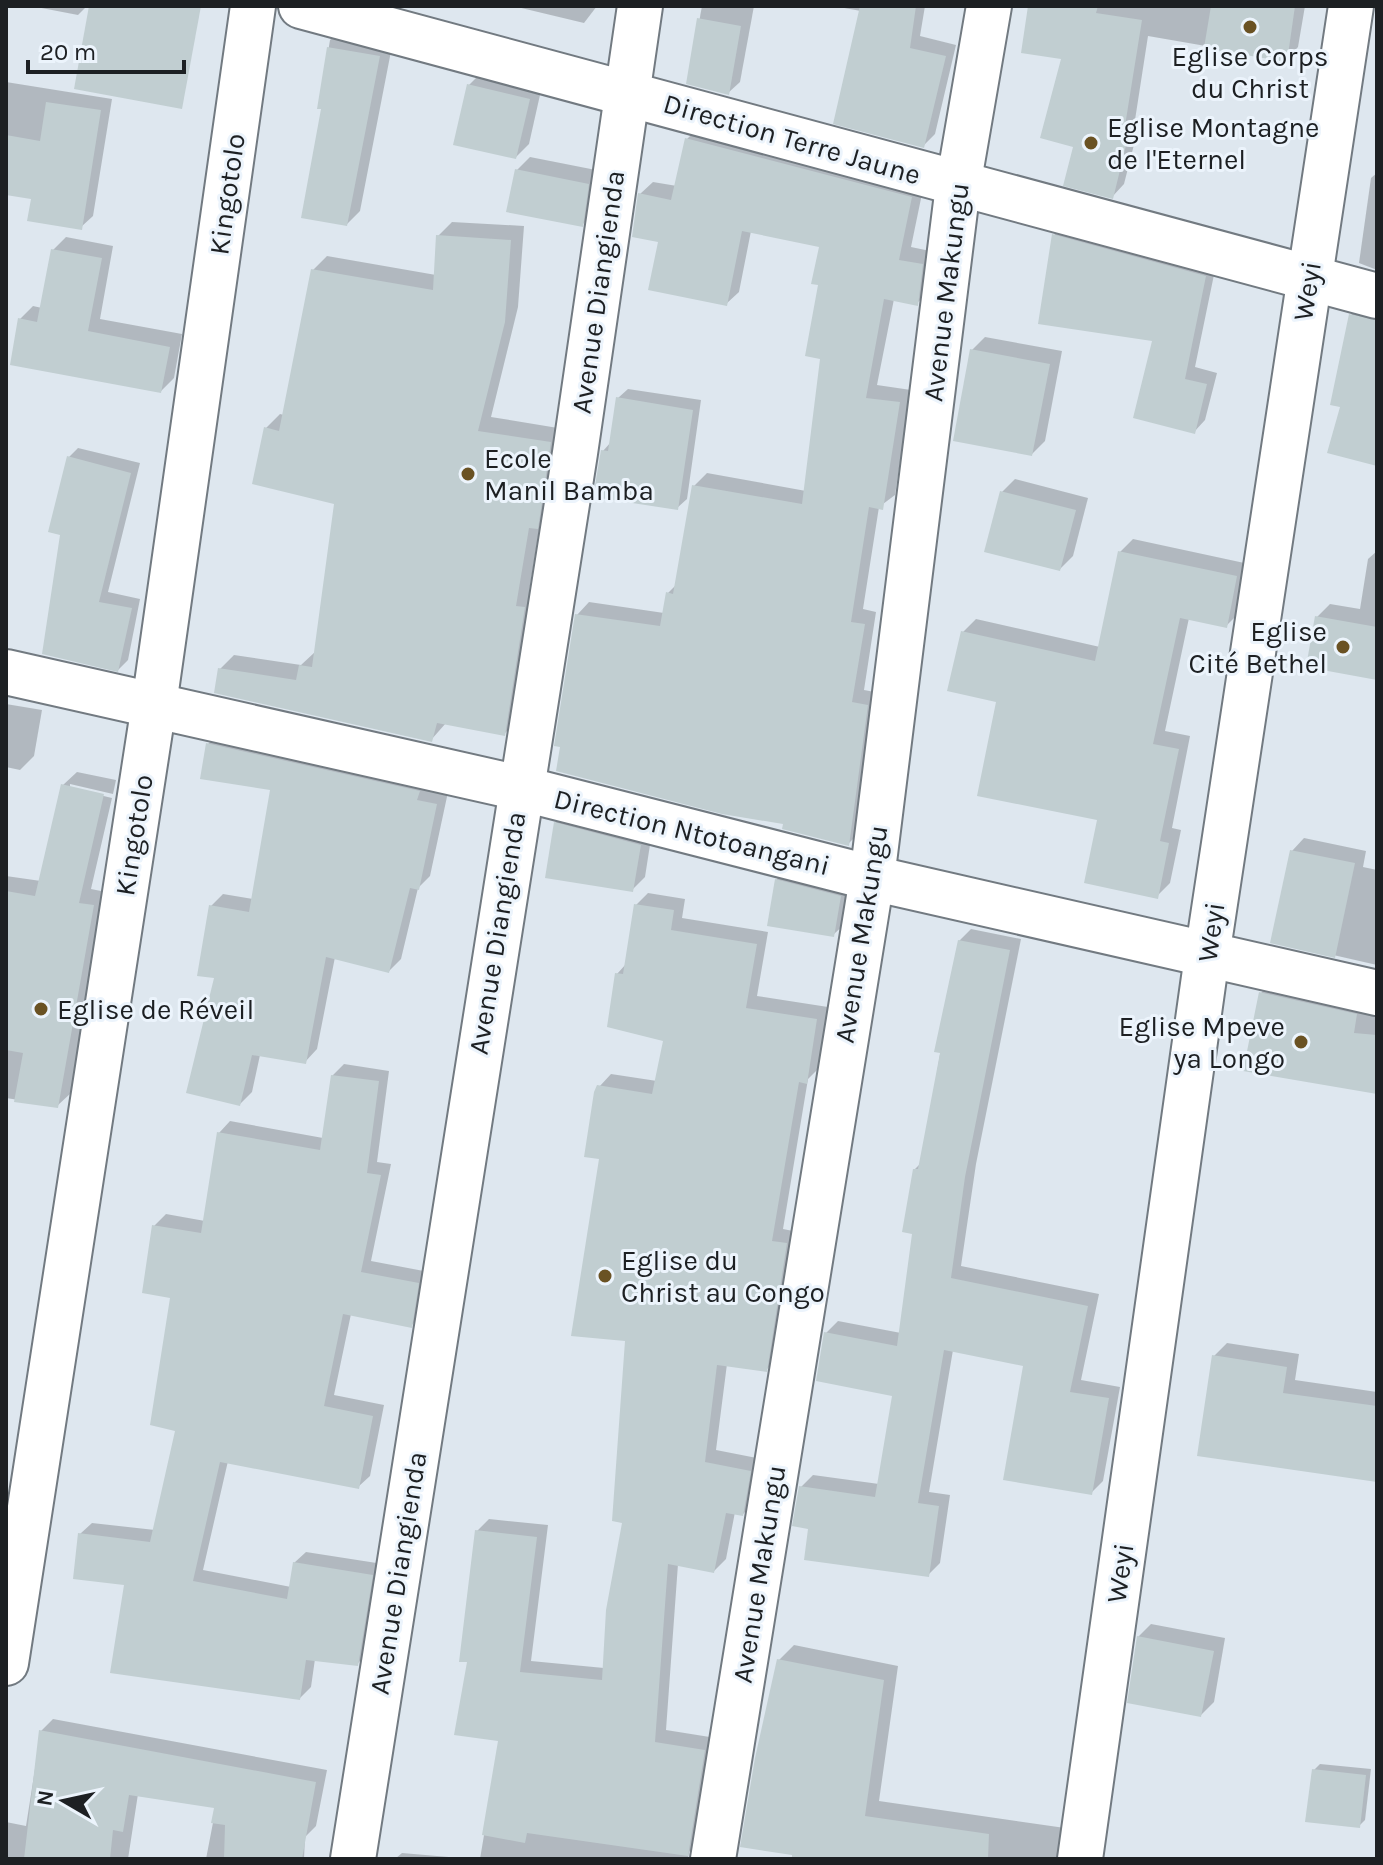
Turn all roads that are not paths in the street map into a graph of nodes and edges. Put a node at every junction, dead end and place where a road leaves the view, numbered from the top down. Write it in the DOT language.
graph roads {
  1 [pos="253,6"];
  2 [pos="301,6"];
  3 [pos="640,6"];
  4 [pos="989,6"];
  5 [pos="1351,6"];
  6 [pos="625,93"];
  7 [pos="958,186"];
  8 [pos="1309,277"];
  9 [pos="1377,296"];
  10 [pos="6,672"];
  11 [pos="154,705"];
  12 [pos="520,788"];
  13 [pos="872,878"];
  14 [pos="1207,956"];
  15 [pos="1377,993"];
  16 [pos="6,1663"];
  17 [pos="353,1859"];
  18 [pos="713,1859"];
  19 [pos="1080,1859"];
  1 -- 11 [label="street, Kingotolo"];
  2 -- 6 [label="street, Direction Terre Jaune"];
  3 -- 6 [label="street, Avenue Diangienda"];
  4 -- 7 [label="street, Avenue Makungu"];
  5 -- 8 [label="street, Weyi"];
  6 -- 7 [label="street, Direction Terre Jaune"];
  6 -- 12 [label="street, Avenue Diangienda"];
  7 -- 8 [label="street, Direction Terre Jaune"];
  7 -- 13 [label="street, Avenue Makungu"];
  8 -- 9 [label="street, Direction Terre Jaune"];
  8 -- 14 [label="street, Weyi"];
  10 -- 11 [label="street, Direction Ntotoangani"];
  11 -- 12 [label="street, Direction Ntotoangani"];
  11 -- 16 [label="street, Kingotolo"];
  12 -- 13 [label="street, Direction Ntotoangani"];
  12 -- 17 [label="street, Avenue Diangienda"];
  13 -- 14 [label="street, Direction Ntotoangani"];
  13 -- 18 [label="street, Avenue Makungu"];
  14 -- 15 [label="street, Direction Ntotoangani"];
  14 -- 19 [label="street, Weyi"];
}
